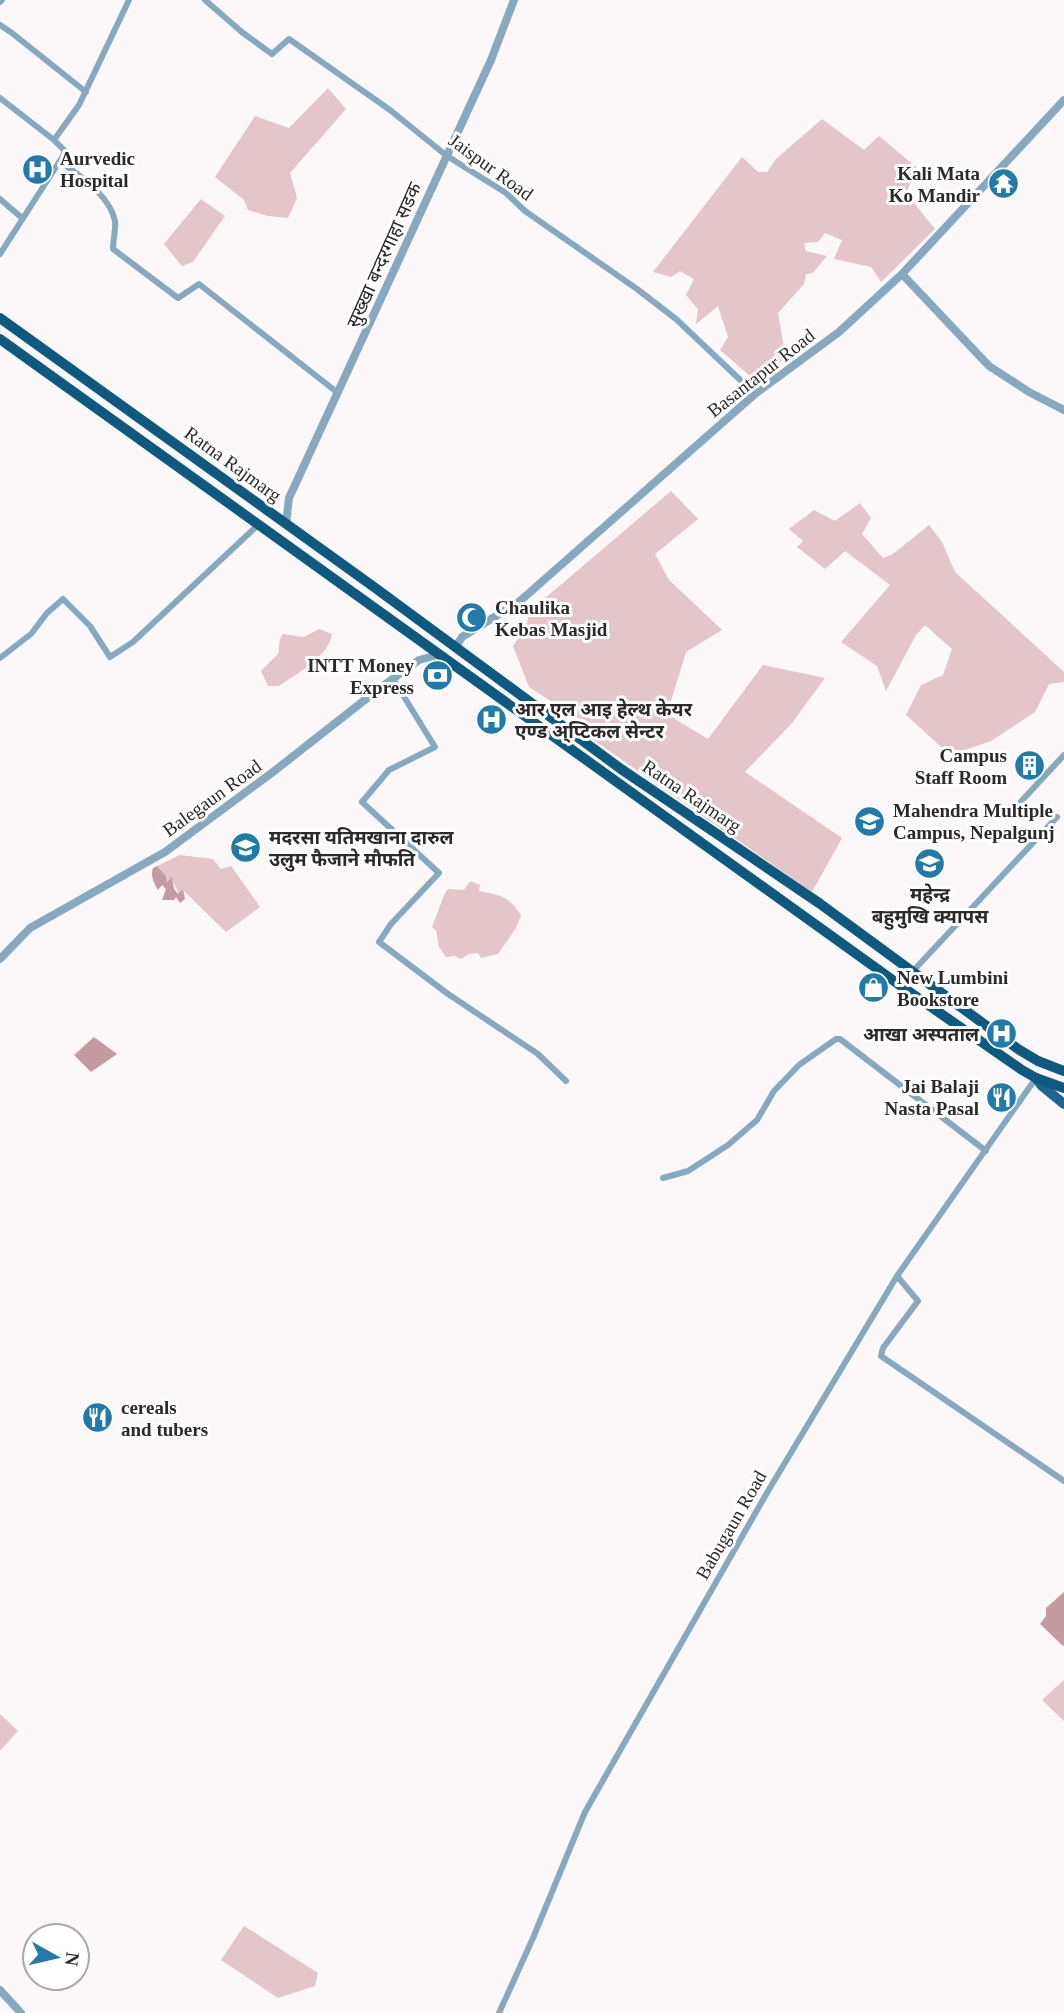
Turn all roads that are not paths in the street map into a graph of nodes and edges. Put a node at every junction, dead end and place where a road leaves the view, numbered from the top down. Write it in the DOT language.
graph roads {
  1 [pos="129,0"];
  2 [pos="205,0"];
  3 [pos="514,0"];
  4 [pos="0,25"];
  5 [pos="86,92"];
  6 [pos="0,98"];
  7 [pos="1064,100"];
  8 [pos="54,141"];
  9 [pos="447,156"];
  10 [pos="60,161"];
  11 [pos="0,198"];
  12 [pos="22,218"];
  13 [pos="0,254"];
  14 [pos="902,274"];
  15 [pos="0,318"];
  16 [pos="0,340"];
  17 [pos="338,393"];
  18 [pos="755,394"];
  19 [pos="1064,410"];
  20 [pos="286,524"];
  21 [pos="258,525"];
  22 [pos="456,646"];
  23 [pos="438,654"];
  24 [pos="0,658"];
  25 [pos="393,679"];
  26 [pos="1064,755"];
  27 [pos="1016,807"];
  28 [pos="1057,817"];
  29 [pos="0,959"];
  30 [pos="919,975"];
  31 [pos="1064,1071"];
  32 [pos="1037,1078"];
  33 [pos="566,1082"];
  34 [pos="1064,1088"];
  35 [pos="1064,1104"];
  36 [pos="986,1151"];
  37 [pos="663,1178"];
  38 [pos="897,1276"];
  39 [pos="1064,1481"];
  40 [pos="0,1990"];
  41 [pos="21,2013"];
  42 [pos="499,2013"];
  1 -- 5 [label="street"];
  2 -- 9 [label="street, Jaispur Road"];
  3 -- 9 [label="street, सुख्खा बन्दरगाहा सडक"];
  4 -- 5 [label="street"];
  5 -- 8 [label="street"];
  6 -- 8 [label="street"];
  7 -- 14 [label="street, Basantapur Road"];
  8 -- 10 [label="street"];
  9 -- 17 [label="street, सुख्खा बन्दरगाहा सडक"];
  9 -- 18 [label="street, Jaispur Road"];
  10 -- 12 [label="street"];
  10 -- 17 [label="street"];
  11 -- 12 [label="street"];
  12 -- 13 [label="street"];
  14 -- 18 [label="street, Basantapur Road"];
  14 -- 19 [label="street"];
  15 -- 20 [label="highway, Ratna Rajmarg"];
  16 -- 21 [label="highway, Ratna Rajmarg"];
  17 -- 20 [label="street, सुख्खा बन्दरगाहा सडक"];
  18 -- 22 [label="street, Basantapur Road"];
  20 -- 22 [label="highway, Ratna Rajmarg"];
  21 -- 23 [label="highway, Ratna Rajmarg"];
  21 -- 24 [label="street"];
  22 -- 30 [label="highway, Ratna Rajmarg"];
  23 -- 25 [label="street, Balegaun Road"];
  23 -- 32 [label="highway, Ratna Rajmarg"];
  25 -- 29 [label="street, Balegaun Road"];
  25 -- 33 [label="street"];
  26 -- 27 [label="street"];
  28 -- 30 [label="street"];
  30 -- 31 [label="highway, Ratna Rajmarg"];
  32 -- 34 [label="highway, Ratna Rajmarg"];
  32 -- 35 [label="main road"];
  32 -- 36 [label="street, Babugaun Road"];
  36 -- 37 [label="street"];
  36 -- 38 [label="street, Babugaun Road"];
  38 -- 39 [label="street"];
  38 -- 42 [label="street, Babugaun Road"];
  40 -- 41 [label="street"];
}
